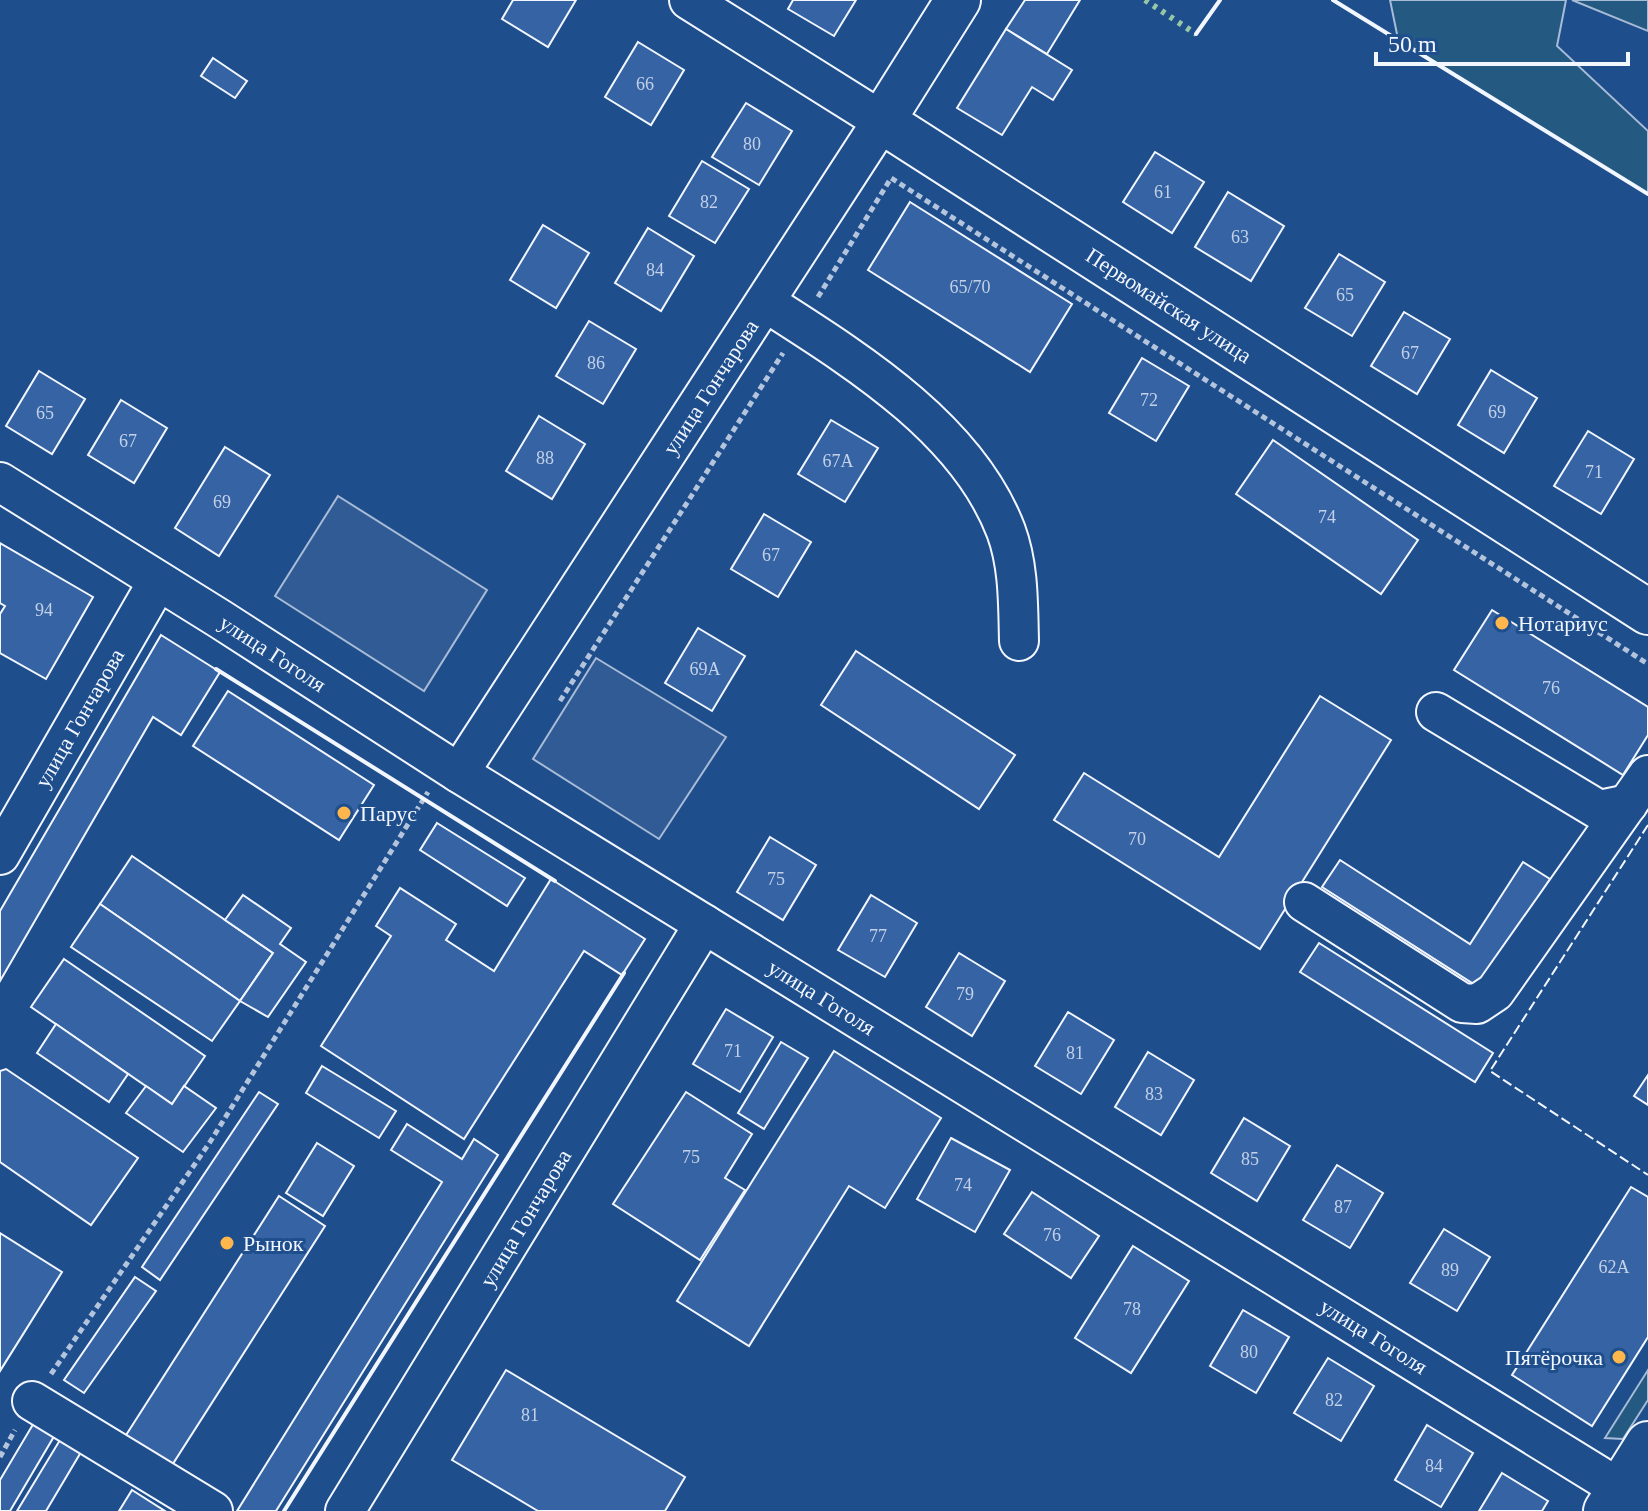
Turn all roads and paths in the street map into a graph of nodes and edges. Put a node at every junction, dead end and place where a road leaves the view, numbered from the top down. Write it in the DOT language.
graph roads {
  1 [pos="689,0"];
  2 [pos="958,0"];
  3 [pos="882,121"];
  4 [pos="765,302"];
  5 [pos="801,325"];
  6 [pos="0,482"];
  7 [pos="158,581"];
  8 [pos="1648,612"];
  9 [pos="1019,641"];
  10 [pos="1648,664"];
  11 [pos="560,701"];
  12 [pos="1436,712"];
  13 [pos="446,779"];
  14 [pos="1638,790"];
  15 [pos="0,855"];
  16 [pos="1304,902"];
  17 [pos="704,924"];
  18 [pos="32,1401"];
  19 [pos="1648,1444"];
  20 [pos="0,1457"];
  21 [pos="1625,1502"];
  22 [pos="213,1511"];
  23 [pos="345,1511"];
  1 -- 3 [label="street, Первомайская улица"];
  2 -- 3 [label="main road, улица Гончарова"];
  3 -- 4 [label="street, улица Гончарова"];
  3 -- 8 [label="main road, Первомайская улица"];
  4 -- 5 [label="street"];
  4 -- 13 [label="street, улица Гончарова"];
  5 -- 9 [label="street"];
  5 -- 10 [label="path"];
  5 -- 11 [label="path"];
  6 -- 7 [label="street, улица Гоголя"];
  7 -- 13 [label="street, улица Гоголя"];
  7 -- 15 [label="street, улица Гончарова"];
  12 -- 14 [label="street"];
  13 -- 17 [label="street, улица Гоголя"];
  13 -- 18 [label="path"];
  14 -- 16 [label="street"];
  17 -- 21 [label="street, улица Гоголя"];
  17 -- 23 [label="street, улица Гончарова"];
  18 -- 20 [label="path"];
  18 -- 22 [label="street"];
  19 -- 21 [label="main road"];
}
